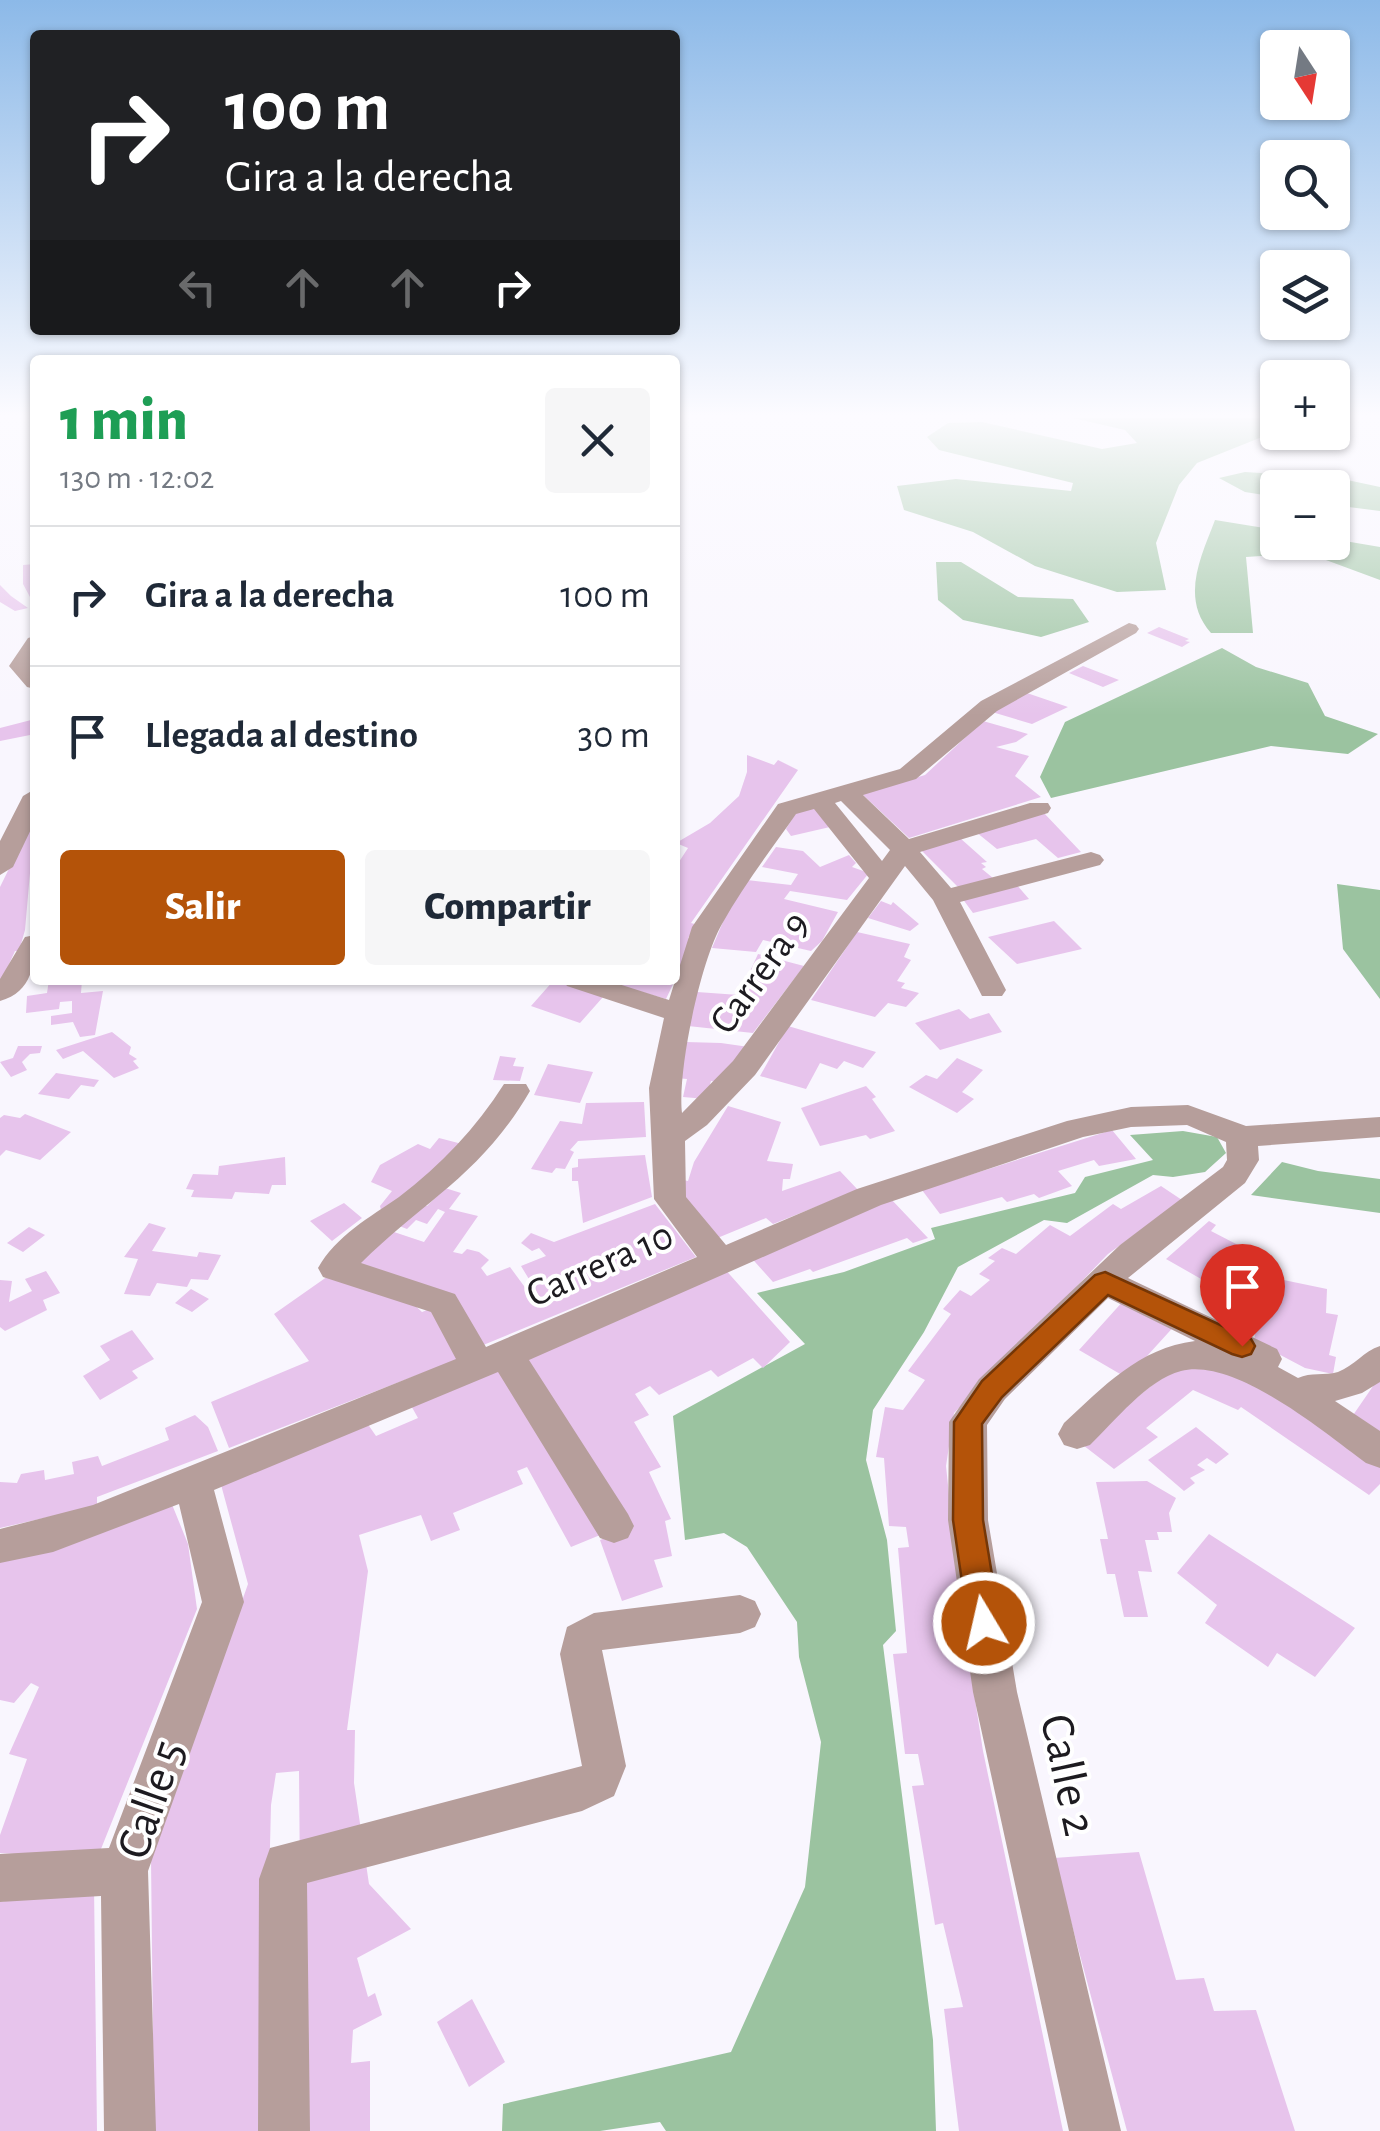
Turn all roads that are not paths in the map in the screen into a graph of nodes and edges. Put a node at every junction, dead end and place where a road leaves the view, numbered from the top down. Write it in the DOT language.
graph roads {
  1 [pos="1129,629"];
  2 [pos="30,650"];
  3 [pos="30,677"];
  4 [pos="834,797"];
  5 [pos="30,806"];
  6 [pos="1039,808"];
  7 [pos="904,849"];
  8 [pos="1091,860"];
  9 [pos="0,867"];
  10 [pos="882,876"];
  11 [pos="945,898"];
  12 [pos="30,952"];
  13 [pos="592,985"];
  14 [pos="992,990"];
  15 [pos="0,992"];
  16 [pos="679,1013"];
  17 [pos="515,1091"];
  18 [pos="1380,1127"];
  19 [pos="1346,1132"];
  20 [pos="669,1137"];
  21 [pos="1242,1138"];
  22 [pos="1380,1139"];
  23 [pos="718,1259"];
  24 [pos="1105,1282"];
  25 [pos="492,1359"];
  26 [pos="1380,1360"];
  27 [pos="1310,1387"];
  28 [pos="1332,1418"];
  29 [pos="1077,1434"];
  30 [pos="1380,1452"];
  31 [pos="192,1480"];
  32 [pos="614,1526"];
  33 [pos="0,1546"];
  34 [pos="740,1614"];
  35 [pos="124,1871"];
  36 [pos="0,1878"];
  37 [pos="130,2131"];
  38 [pos="284,2131"];
  39 [pos="1095,2131"];
  1 -- 4 [label="street"];
  2 -- 3 [label="street"];
  4 -- 7 [label="street"];
  4 -- 10 [label="street"];
  4 -- 16 [label="street"];
  5 -- 9 [label="street"];
  6 -- 7 [label="street"];
  7 -- 10 [label="street, Carrera 9"];
  7 -- 11 [label="street"];
  8 -- 11 [label="street"];
  10 -- 20 [label="street, Carrera 9"];
  11 -- 14 [label="street"];
  12 -- 15 [label="street"];
  13 -- 16 [label="street"];
  16 -- 20 [label="street"];
  17 -- 25 [label="street"];
  18 -- 19 [label="street"];
  19 -- 21 [label="street"];
  19 -- 22 [label="street"];
  20 -- 23 [label="street"];
  21 -- 23 [label="street, Carrera 10"];
  21 -- 24 [label="street, Calle 2"];
  23 -- 25 [label="street, Carrera 10"];
  24 -- 27 [label="street"];
  24 -- 39 [label="street, Calle 2"];
  25 -- 31 [label="street, Carrera 10"];
  25 -- 32 [label="street"];
  26 -- 27 [label="street"];
  27 -- 28 [label="street"];
  28 -- 29 [label="street"];
  28 -- 30 [label="street"];
  31 -- 33 [label="street, Carrera 10"];
  31 -- 35 [label="street, Calle 5"];
  34 -- 38 [label="street"];
  35 -- 36 [label="street"];
  35 -- 37 [label="street, Calle 5"];
}
